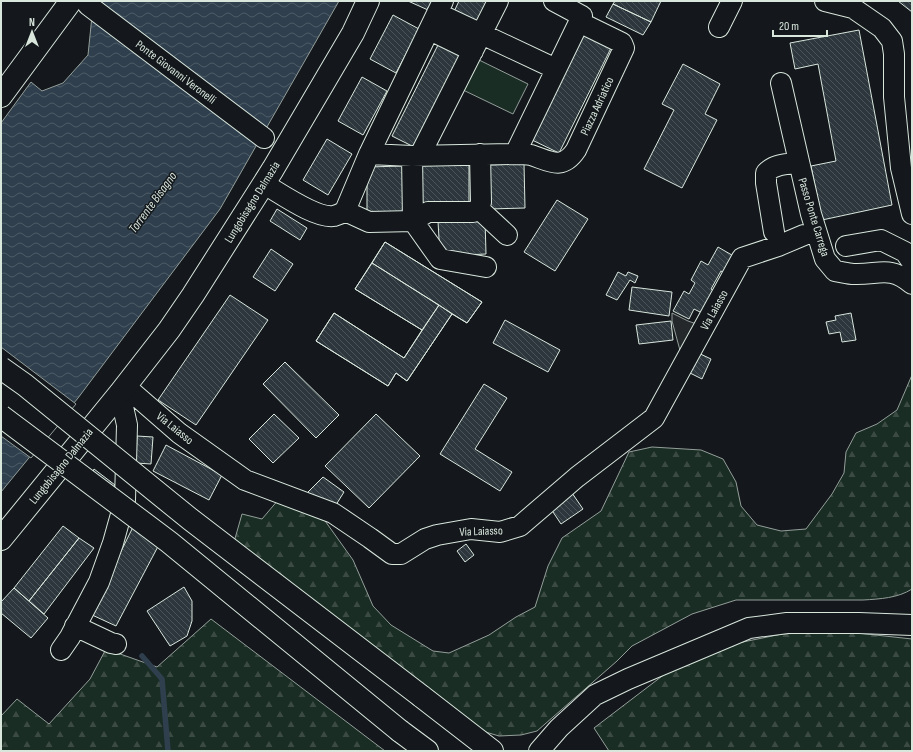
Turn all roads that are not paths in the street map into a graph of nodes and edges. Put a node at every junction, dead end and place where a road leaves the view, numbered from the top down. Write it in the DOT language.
graph roads {
  1 [pos="368,1"];
  2 [pos="498,1"];
  3 [pos="554,1"];
  4 [pos="732,1"];
  5 [pos="825,1"];
  6 [pos="79,3"];
  7 [pos="856,5"];
  8 [pos="580,12"];
  9 [pos="437,15"];
  10 [pos="719,27"];
  11 [pos="477,43"];
  12 [pos="556,69"];
  13 [pos="781,83"];
  14 [pos="1,96"];
  15 [pos="264,138"];
  16 [pos="369,154"];
  17 [pos="480,154"];
  18 [pos="515,154"];
  19 [pos="416,155"];
  20 [pos="799,163"];
  21 [pos="264,184"];
  22 [pos="480,209"];
  23 [pos="345,211"];
  24 [pos="912,214"];
  25 [pos="414,221"];
  26 [pos="774,232"];
  27 [pos="507,235"];
  28 [pos="804,235"];
  29 [pos="846,246"];
  30 [pos="912,262"];
  31 [pos="486,267"];
  32 [pos="912,284"];
  33 [pos="1,368"];
  34 [pos="123,389"];
  35 [pos="1,416"];
  36 [pos="1,539"];
  37 [pos="912,625"];
  38 [pos="75,626"];
  39 [pos="116,644"];
  40 [pos="61,650"];
  41 [pos="427,751"];
  42 [pos="492,751"];
  43 [pos="539,751"];
  1 -- 21 [label="main road, Lungobisagno Dalmazia"];
  2 -- 11 [label="street"];
  3 -- 8 [label="street, Piazza Adriatico"];
  4 -- 10 [label="street"];
  5 -- 7 [label="street"];
  6 -- 14 [label="main road"];
  6 -- 15 [label="street, Ponte Giovanni Veronelli"];
  7 -- 24 [label="street"];
  8 -- 12 [label="street"];
  8 -- 18 [label="street, Piazza Adriatico"];
  9 -- 11 [label="street"];
  9 -- 16 [label="street"];
  11 -- 12 [label="street"];
  11 -- 19 [label="street"];
  12 -- 18 [label="street"];
  13 -- 20 [label="street, Passo Ponte Carrega"];
  16 -- 19 [label="street, Piazza Adriatico"];
  16 -- 23 [label="street"];
  17 -- 18 [label="street, Piazza Adriatico"];
  17 -- 19 [label="street, Piazza Adriatico"];
  17 -- 22 [label="street"];
  19 -- 25 [label="street"];
  20 -- 26 [label="street"];
  20 -- 32 [label="street, Passo Ponte Carrega"];
  21 -- 23 [label="street"];
  21 -- 34 [label="main road, Lungobisagno Dalmazia"];
  22 -- 25 [label="street"];
  22 -- 27 [label="street"];
  23 -- 25 [label="street"];
  25 -- 31 [label="street"];
  28 -- 34 [label="street, Via Laiasso"];
  29 -- 30 [label="street"];
  33 -- 42 [label="main road, bridge"];
  34 -- 36 [label="main road, Lungobisagno Dalmazia"];
  34 -- 38 [label="street"];
  35 -- 41 [label="main road, bridge"];
  37 -- 43 [label="street"];
  38 -- 39 [label="street"];
  38 -- 40 [label="street"];
}
